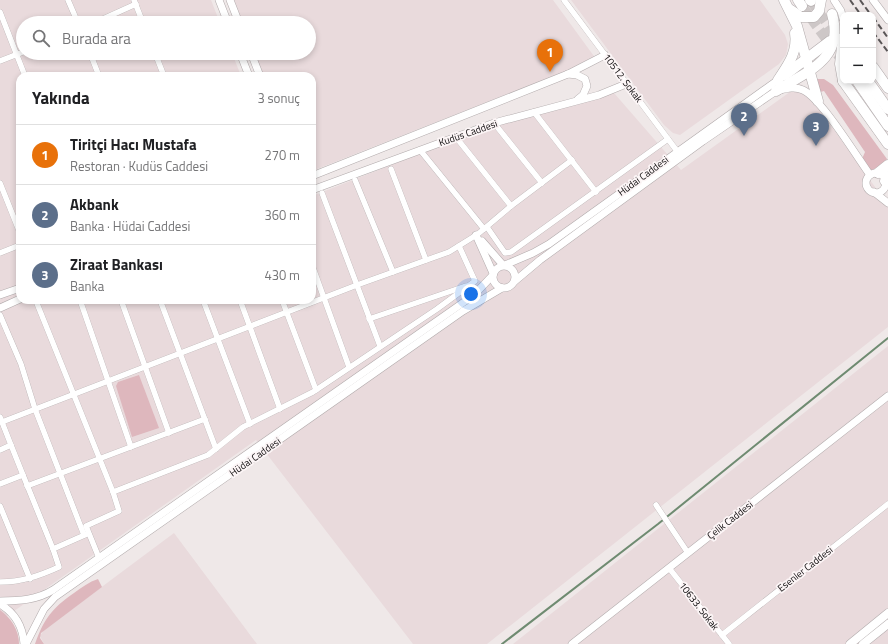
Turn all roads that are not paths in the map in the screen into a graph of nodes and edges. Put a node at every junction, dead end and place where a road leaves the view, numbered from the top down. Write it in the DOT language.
graph roads {
  1 [pos="68,0"];
  2 [pos="219,0"];
  3 [pos="230,0"];
  4 [pos="564,0"];
  5 [pos="780,0"];
  6 [pos="834,0"];
  7 [pos="873,0"];
  8 [pos="811,1"];
  9 [pos="135,2"];
  10 [pos="786,3"];
  11 [pos="0,12"];
  12 [pos="841,12"];
  13 [pos="832,14"];
  14 [pos="75,16"];
  15 [pos="108,16"];
  16 [pos="140,16"];
  17 [pos="225,16"];
  18 [pos="236,16"];
  19 [pos="888,20"];
  20 [pos="840,24"];
  21 [pos="840,36"];
  22 [pos="840,39"];
  23 [pos="840,39"];
  24 [pos="16,52"];
  25 [pos="16,54"];
  26 [pos="605,55"];
  27 [pos="19,60"];
  28 [pos="93,60"];
  29 [pos="158,60"];
  30 [pos="243,60"];
  31 [pos="254,60"];
  32 [pos="806,60"];
  33 [pos="0,61"];
  34 [pos="809,70"];
  35 [pos="876,71"];
  36 [pos="24,72"];
  37 [pos="97,72"];
  38 [pos="162,72"];
  39 [pos="247,72"];
  40 [pos="258,72"];
  41 [pos="568,74"];
  42 [pos="778,80"];
  43 [pos="626,84"];
  44 [pos="846,84"];
  45 [pos="858,84"];
  46 [pos="870,84"];
  47 [pos="888,88"];
  48 [pos="776,91"];
  49 [pos="576,101"];
  50 [pos="818,101"];
  51 [pos="888,110"];
  52 [pos="534,112"];
  53 [pos="494,123"];
  54 [pos="888,126"];
  55 [pos="455,136"];
  56 [pos="668,139"];
  57 [pos="888,144"];
  58 [pos="420,150"];
  59 [pos="679,154"];
  60 [pos="572,160"];
  61 [pos="888,165"];
  62 [pos="391,169"];
  63 [pos="316,174"];
  64 [pos="881,178"];
  65 [pos="355,180"];
  66 [pos="0,183"];
  67 [pos="542,183"];
  68 [pos="316,189"];
  69 [pos="596,192"];
  70 [pos="874,192"];
  71 [pos="322,193"];
  72 [pos="888,195"];
  73 [pos="888,203"];
  74 [pos="511,206"];
  75 [pos="16,223"];
  76 [pos="486,228"];
  77 [pos="476,235"];
  78 [pos="458,246"];
  79 [pos="16,247"];
  80 [pos="0,253"];
  81 [pos="426,260"];
  82 [pos="504,265"];
  83 [pos="393,272"];
  84 [pos="493,274"];
  85 [pos="316,277"];
  86 [pos="515,281"];
  87 [pos="472,284"];
  88 [pos="357,285"];
  89 [pos="502,288"];
  90 [pos="16,290"];
  91 [pos="0,296"];
  92 [pos="324,298"];
  93 [pos="16,301"];
  94 [pos="316,301"];
  95 [pos="37,304"];
  96 [pos="81,304"];
  97 [pos="123,304"];
  98 [pos="162,304"];
  99 [pos="205,304"];
  100 [pos="242,304"];
  101 [pos="284,304"];
  102 [pos="308,304"];
  103 [pos="0,308"];
  104 [pos="287,312"];
  105 [pos="0,315"];
  106 [pos="369,319"];
  107 [pos="250,326"];
  108 [pos="218,338"];
  109 [pos="380,346"];
  110 [pos="180,353"];
  111 [pos="146,366"];
  112 [pos="349,367"];
  113 [pos="108,381"];
  114 [pos="316,390"];
  115 [pos="74,394"];
  116 [pos="888,396"];
  117 [pos="35,409"];
  118 [pos="280,409"];
  119 [pos="1,419"];
  120 [pos="205,419"];
  121 [pos="250,424"];
  122 [pos="169,433"];
  123 [pos="11,445"];
  124 [pos="131,447"];
  125 [pos="216,449"];
  126 [pos="0,450"];
  127 [pos="100,459"];
  128 [pos="60,473"];
  129 [pos="23,475"];
  130 [pos="0,484"];
  131 [pos="27,486"];
  132 [pos="113,492"];
  133 [pos="888,504"];
  134 [pos="656,505"];
  135 [pos="0,506"];
  136 [pos="87,534"];
  137 [pos="53,549"];
  138 [pos="688,553"];
  139 [pos="99,558"];
  140 [pos="669,568"];
  141 [pos="30,579"];
  142 [pos="0,582"];
  143 [pos="0,602"];
  144 [pos="888,613"];
  145 [pos="888,624"];
  146 [pos="722,635"];
  147 [pos="25,644"];
  148 [pos="572,644"];
  149 [pos="729,644"];
  150 [pos="850,644"];
  151 [pos="863,644"];
  1 -- 14 [label="street"];
  2 -- 17 [label="street"];
  3 -- 18 [label="street"];
  4 -- 26 [label="street, 10512. Sokak"];
  5 -- 42 [label="highway"];
  6 -- 12 [label="street"];
  7 -- 19 [label="street"];
  8 -- 10 [label="highway"];
  8 -- 13 [label="highway"];
  9 -- 15 [label="street"];
  9 -- 16 [label="street"];
  10 -- 32 [label="highway"];
  11 -- 24 [label="street"];
  13 -- 20 [label="highway"];
  13 -- 21 [label="highway"];
  22 -- 32 [label="highway"];
  23 -- 34 [label="highway"];
  25 -- 33 [label="street"];
  26 -- 41 [label="street, Kudüs Caddesi"];
  26 -- 43 [label="street, 10512. Sokak"];
  27 -- 36 [label="street"];
  28 -- 37 [label="street"];
  29 -- 38 [label="street"];
  30 -- 39 [label="street"];
  31 -- 40 [label="street"];
  32 -- 34 [label="highway"];
  32 -- 42 [label="highway"];
  34 -- 48 [label="highway"];
  34 -- 50 [label="highway"];
  35 -- 47 [label="highway"];
  41 -- 49 [label="street"];
  41 -- 63 [label="street, Kudüs Caddesi"];
  42 -- 59 [label="street, Hüdai Caddesi"];
  43 -- 49 [label="street, Kudüs Caddesi"];
  43 -- 56 [label="street, 10512. Sokak"];
  44 -- 57 [label="highway"];
  45 -- 54 [label="highway"];
  46 -- 51 [label="highway"];
  48 -- 50 [label="street"];
  48 -- 59 [label="street, Hüdai Caddesi"];
  49 -- 52 [label="street, Kudüs Caddesi"];
  50 -- 64 [label="street"];
  52 -- 53 [label="street, Kudüs Caddesi"];
  52 -- 60 [label="street"];
  53 -- 55 [label="street, Kudüs Caddesi"];
  53 -- 67 [label="street"];
  55 -- 58 [label="street, Kudüs Caddesi"];
  55 -- 74 [label="street"];
  56 -- 59 [label="street, 10512. Sokak"];
  56 -- 69 [label="street"];
  58 -- 68 [label="street, Kudüs Caddesi"];
  58 -- 76 [label="street"];
  59 -- 82 [label="street, Hüdai Caddesi"];
  59 -- 86 [label="street, Hüdai Caddesi"];
  60 -- 67 [label="street"];
  60 -- 69 [label="street"];
  61 -- 64 [label="highway"];
  62 -- 81 [label="street"];
  64 -- 70 [label="street"];
  64 -- 70 [label="street"];
  64 -- 72 [label="street"];
  65 -- 83 [label="street"];
  66 -- 75 [label="street"];
  67 -- 74 [label="street"];
  69 -- 76 [label="street"];
  70 -- 73 [label="street"];
  71 -- 88 [label="street"];
  74 -- 76 [label="street"];
  76 -- 77 [label="street"];
  77 -- 78 [label="street"];
  77 -- 82 [label="street"];
  77 -- 84 [label="street"];
  78 -- 81 [label="street"];
  78 -- 87 [label="street"];
  79 -- 80 [label="street"];
  81 -- 83 [label="street"];
  82 -- 84 [label="street"];
  82 -- 86 [label="street"];
  83 -- 88 [label="street"];
  84 -- 89 [label="street"];
  84 -- 139 [label="street, Hüdai Caddesi"];
  85 -- 92 [label="street"];
  86 -- 89 [label="street"];
  87 -- 106 [label="street"];
  87 -- 109 [label="street"];
  88 -- 92 [label="street"];
  88 -- 106 [label="street"];
  89 -- 147 [label="street, Hüdai Caddesi"];
  90 -- 91 [label="street"];
  92 -- 94 [label="street"];
  92 -- 112 [label="street"];
  93 -- 103 [label="street"];
  95 -- 115 [label="street"];
  96 -- 113 [label="street"];
  97 -- 111 [label="street"];
  98 -- 110 [label="street"];
  99 -- 108 [label="street"];
  100 -- 107 [label="street"];
  101 -- 104 [label="street"];
  102 -- 104 [label="street"];
  104 -- 107 [label="street"];
  104 -- 114 [label="street"];
  105 -- 117 [label="street"];
  106 -- 109 [label="street"];
  107 -- 108 [label="street"];
  107 -- 118 [label="street"];
  108 -- 110 [label="street"];
  108 -- 121 [label="street"];
  109 -- 112 [label="street"];
  110 -- 111 [label="street"];
  110 -- 120 [label="street"];
  111 -- 113 [label="street"];
  111 -- 122 [label="street"];
  112 -- 114 [label="street"];
  113 -- 115 [label="street"];
  113 -- 124 [label="street"];
  114 -- 118 [label="street"];
  115 -- 117 [label="street"];
  115 -- 127 [label="street"];
  116 -- 138 [label="street, Çelik Caddesi"];
  117 -- 119 [label="street"];
  117 -- 128 [label="street"];
  118 -- 121 [label="street"];
  119 -- 123 [label="street"];
  120 -- 122 [label="street"];
  120 -- 125 [label="street"];
  121 -- 125 [label="street"];
  122 -- 124 [label="street"];
  123 -- 126 [label="street"];
  123 -- 129 [label="street"];
  124 -- 127 [label="street"];
  125 -- 132 [label="street"];
  127 -- 128 [label="street"];
  127 -- 132 [label="street"];
  128 -- 131 [label="street"];
  128 -- 136 [label="street"];
  129 -- 130 [label="street"];
  129 -- 131 [label="street"];
  131 -- 137 [label="street"];
  132 -- 136 [label="street"];
  133 -- 146 [label="street, Esenler Caddesi"];
  134 -- 138 [label="street"];
  135 -- 141 [label="street"];
  136 -- 137 [label="street"];
  136 -- 139 [label="street"];
  137 -- 141 [label="street"];
  138 -- 140 [label="street, Çelik Caddesi"];
  139 -- 143 [label="street, Hüdai Caddesi"];
  140 -- 146 [label="street, 10633. Sokak"];
  140 -- 148 [label="street, Çelik Caddesi"];
  141 -- 142 [label="street"];
  143 -- 147 [label="street"];
  144 -- 150 [label="main road"];
  145 -- 151 [label="main road"];
  146 -- 149 [label="street, 10633. Sokak"];
}
